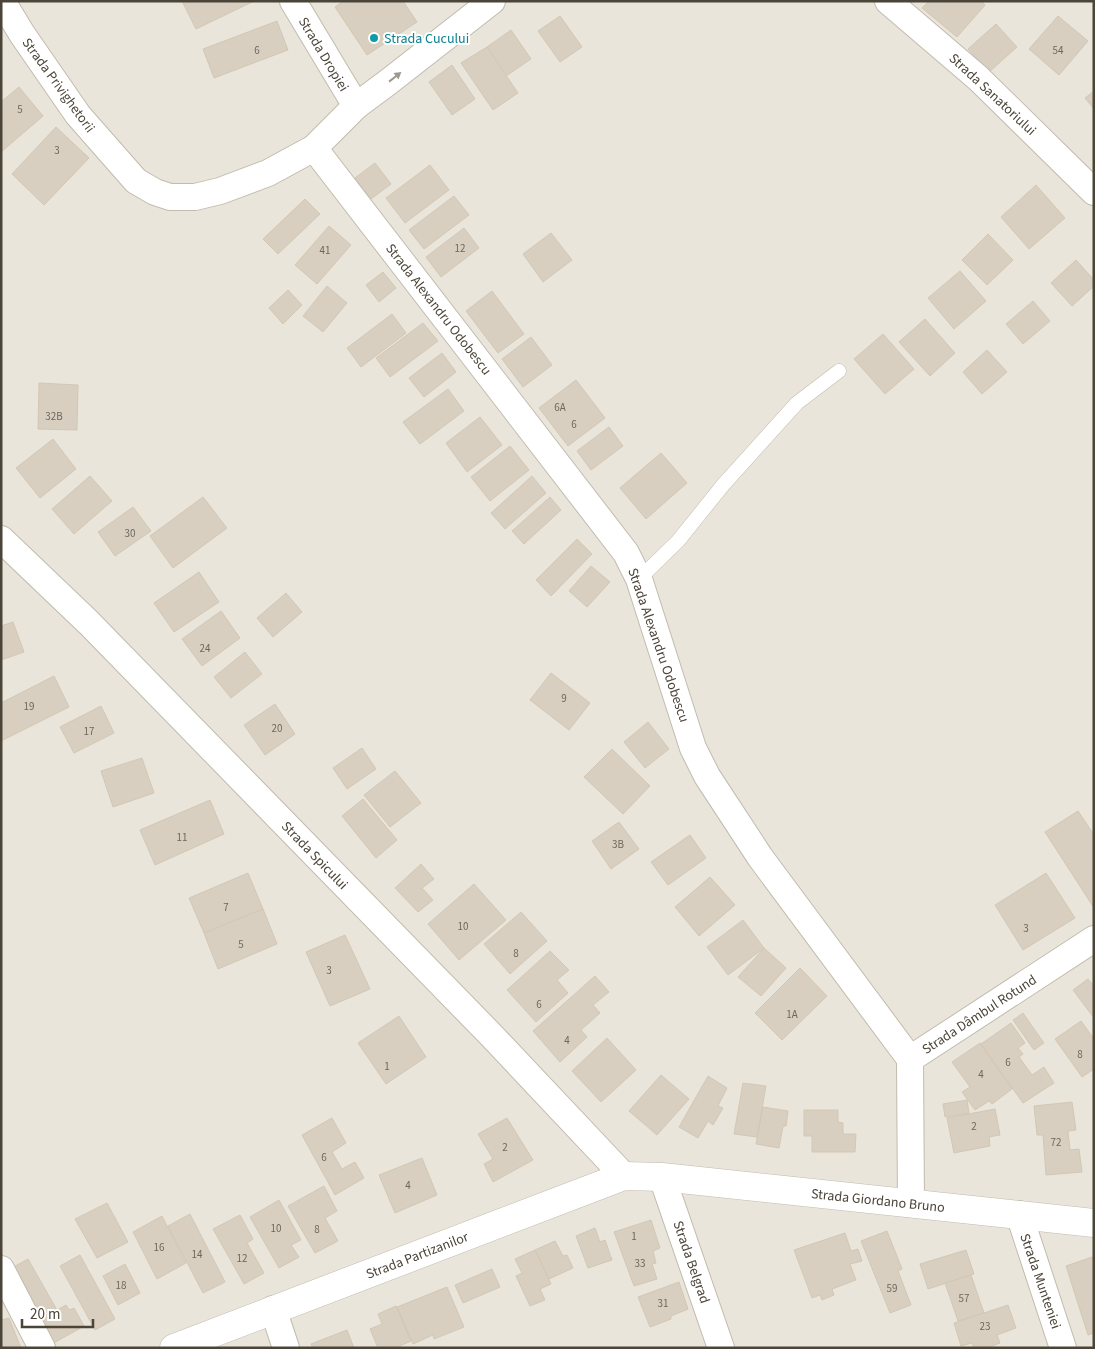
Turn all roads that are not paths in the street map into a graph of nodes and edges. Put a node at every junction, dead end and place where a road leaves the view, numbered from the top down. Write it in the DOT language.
graph roads {
  1 [pos="2,1"];
  2 [pos="293,1"];
  3 [pos="492,1"];
  4 [pos="888,1"];
  5 [pos="356,106"];
  6 [pos="314,148"];
  7 [pos="1094,192"];
  8 [pos="838,371"];
  9 [pos="1,539"];
  10 [pos="640,579"];
  11 [pos="1094,939"];
  12 [pos="910,1059"];
  13 [pos="624,1176"];
  14 [pos="662,1177"];
  15 [pos="911,1204"];
  16 [pos="1018,1214"];
  17 [pos="1094,1223"];
  18 [pos="1,1268"];
  19 [pos="273,1310"];
  20 [pos="42,1348"];
  21 [pos="174,1348"];
  22 [pos="286,1348"];
  23 [pos="721,1348"];
  24 [pos="1064,1348"];
  1 -- 6 [label="street, Strada Privighetorii"];
  2 -- 5 [label="street, Strada Dropiei"];
  5 -- 3 [label="street, one-way"];
  4 -- 7 [label="street, Strada Sanatoriului"];
  5 -- 6 [label="street"];
  6 -- 10 [label="street, Strada Alexandru Odobescu"];
  8 -- 10 [label="lane"];
  9 -- 13 [label="street, Strada Spicului"];
  10 -- 12 [label="street, Strada Alexandru Odobescu"];
  11 -- 12 [label="street, Strada Dâmbul Rotund"];
  12 -- 15 [label="street, Strada Dâmbul Rotund"];
  13 -- 14 [label="street, Strada Partizanilor"];
  13 -- 19 [label="street, Strada Partizanilor"];
  14 -- 15 [label="street, Strada Giordano Bruno"];
  14 -- 23 [label="street, Strada Belgrad"];
  15 -- 16 [label="street, Strada Giordano Bruno"];
  16 -- 17 [label="street, Strada Giordano Bruno"];
  16 -- 24 [label="street, Strada Munteniei"];
  18 -- 20 [label="street"];
  19 -- 21 [label="street, Strada Partizanilor"];
  19 -- 22 [label="street"];
}
